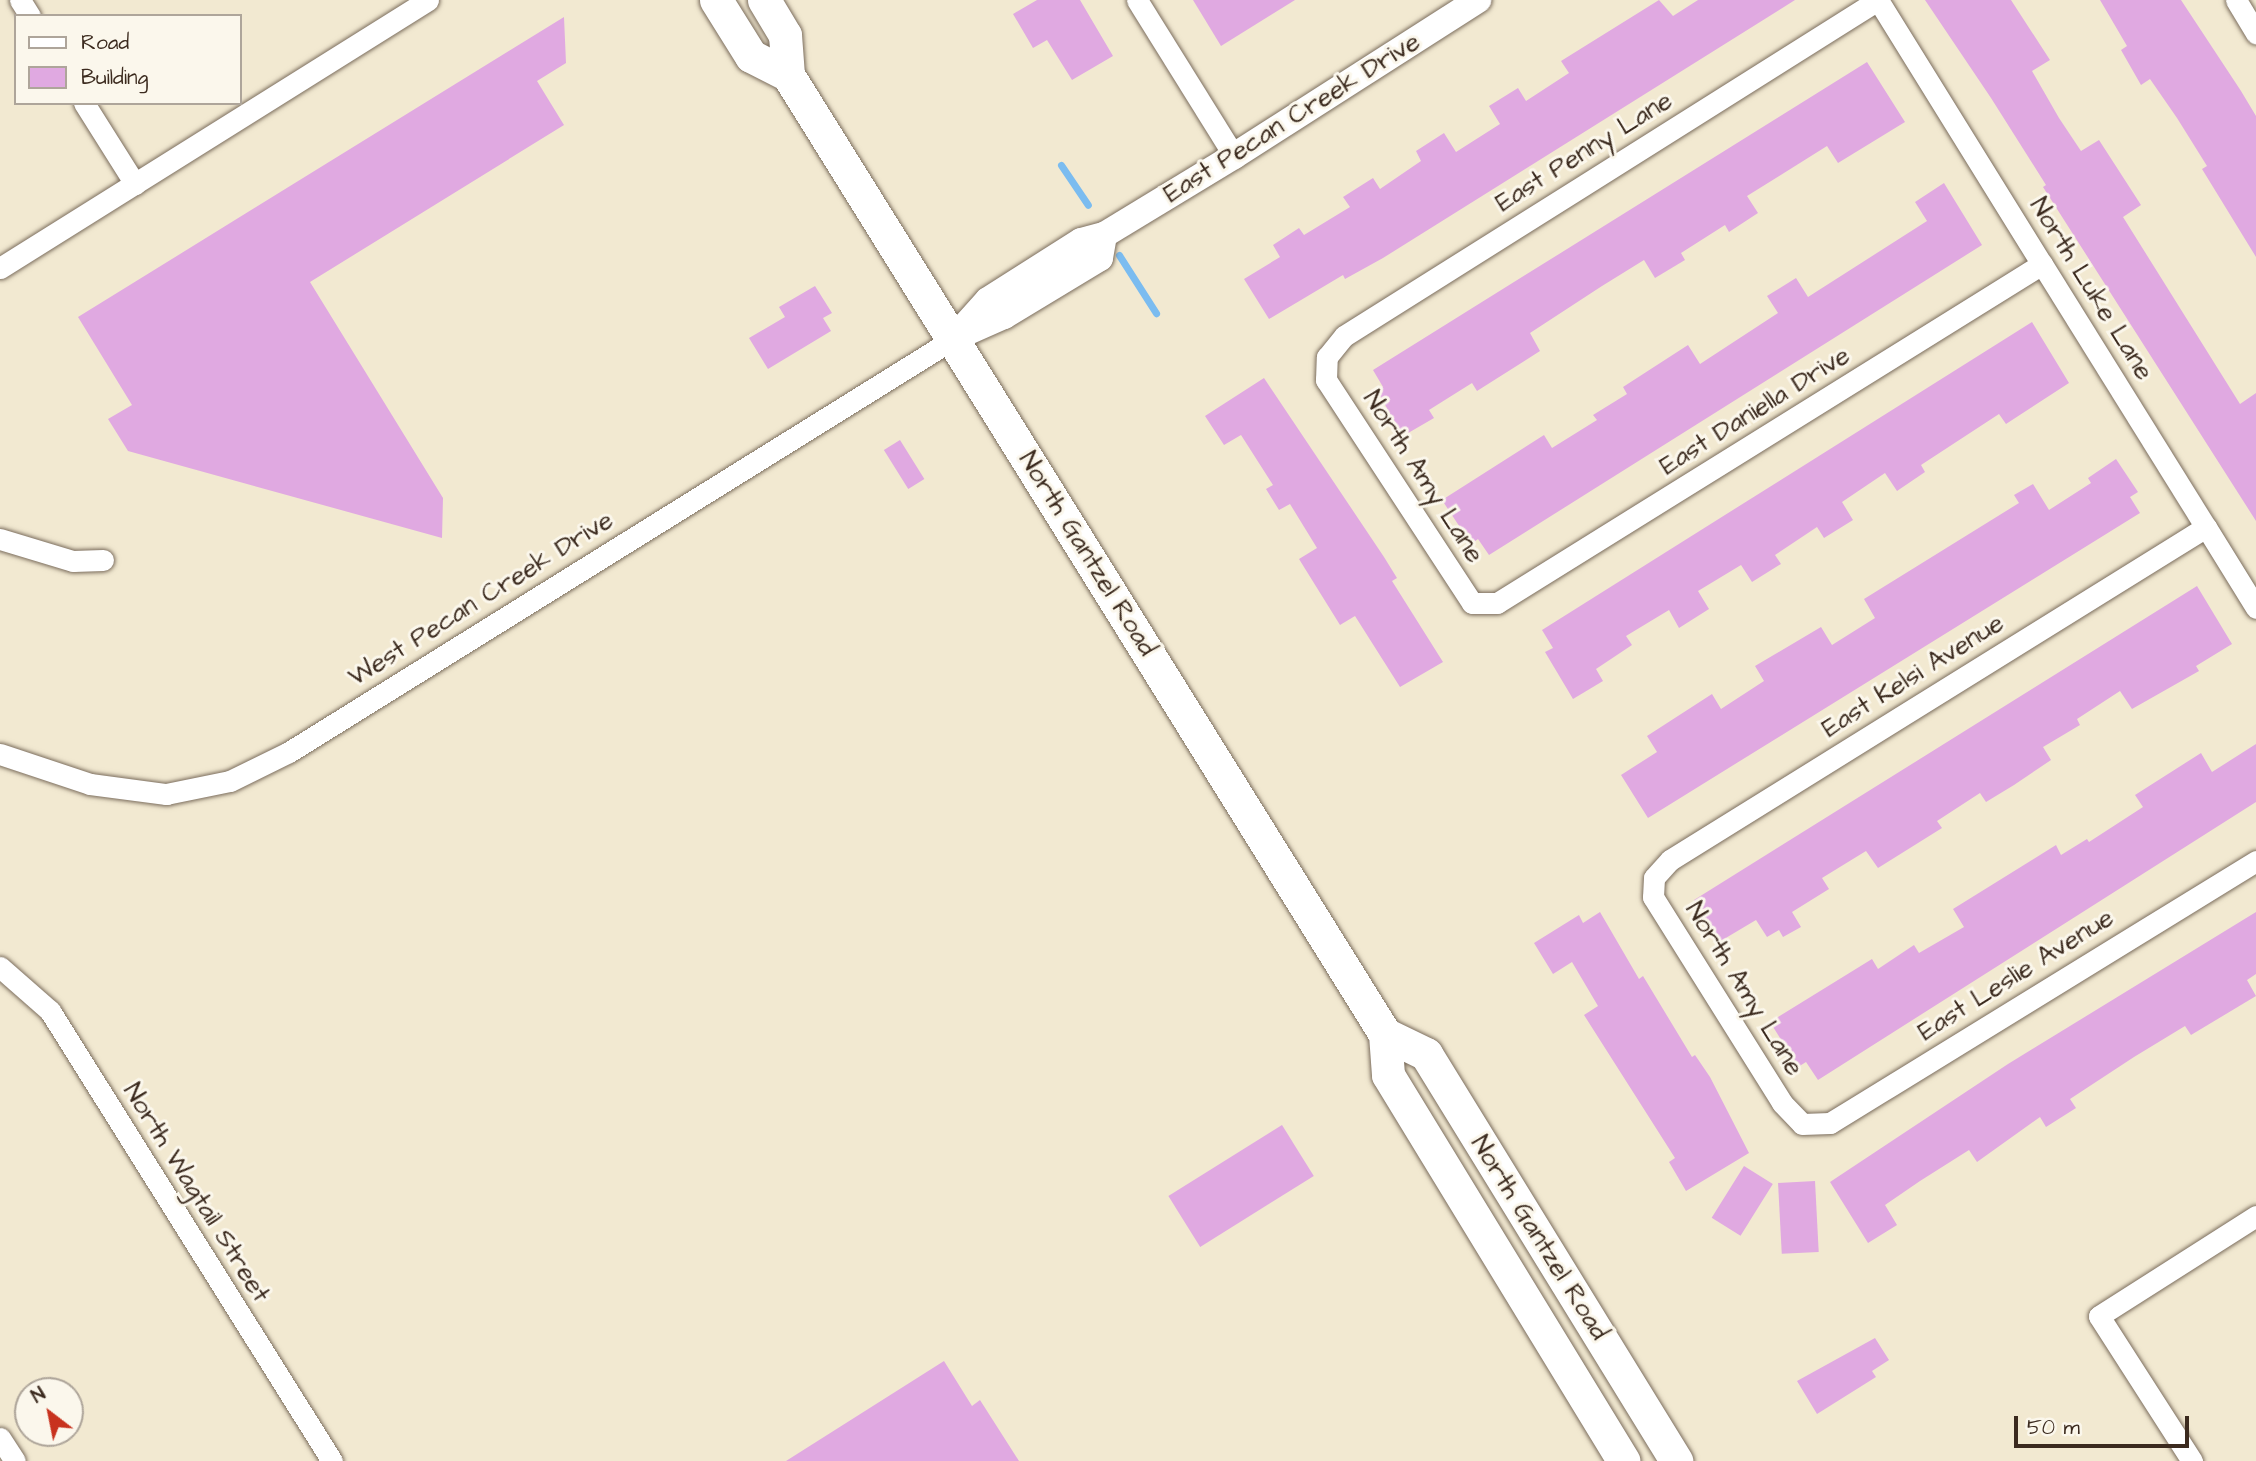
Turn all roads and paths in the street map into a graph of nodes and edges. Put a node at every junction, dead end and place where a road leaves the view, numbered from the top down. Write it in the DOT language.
graph roads {
  1 [pos="428,0"];
  2 [pos="716,0"];
  3 [pos="764,0"];
  4 [pos="1137,0"];
  5 [pos="1478,0"];
  6 [pos="1878,0"];
  7 [pos="2236,0"];
  8 [pos="2256,33"];
  9 [pos="788,75"];
  10 [pos="85,105"];
  11 [pos="1234,156"];
  12 [pos="135,184"];
  13 [pos="2042,264"];
  14 [pos="0,268"];
  15 [pos="953,339"];
  16 [pos="1326,357"];
  17 [pos="2206,527"];
  18 [pos="0,539"];
  19 [pos="103,560"];
  20 [pos="1497,603"];
  21 [pos="2256,608"];
  22 [pos="4,756"];
  23 [pos="2256,861"];
  24 [pos="1654,878"];
  25 [pos="0,967"];
  26 [pos="1385,1034"];
  27 [pos="1802,1124"];
  28 [pos="2256,1216"];
  29 [pos="0,1438"];
  30 [pos="15,1461"];
  31 [pos="332,1461"];
  32 [pos="1624,1461"];
  33 [pos="1676,1461"];
  34 [pos="2192,1461"];
  1 -- 12 [label="street"];
  2 -- 9 [label="main road"];
  3 -- 9 [label="main road, North Gantzel Road"];
  4 -- 11 [label="street"];
  5 -- 11 [label="street, East Pecan Creek Drive"];
  6 -- 13 [label="street, North Luke Lane"];
  6 -- 16 [label="street, East Penny Lane"];
  7 -- 8 [label="street"];
  9 -- 15 [label="main road, North Gantzel Road"];
  10 -- 12 [label="street"];
  11 -- 15 [label="street, East Pecan Creek Drive"];
  12 -- 14 [label="street"];
  13 -- 17 [label="street, North Luke Lane"];
  13 -- 20 [label="street, East Daniella Drive"];
  15 -- 22 [label="street, West Pecan Creek Drive"];
  15 -- 26 [label="main road, North Gantzel Road"];
  16 -- 20 [label="street, North Amy Lane"];
  17 -- 21 [label="street, North Luke Lane"];
  17 -- 24 [label="street, East Kelsi Avenue"];
  18 -- 19 [label="street"];
  23 -- 27 [label="street, East Leslie Avenue"];
  24 -- 27 [label="street, North Amy Lane"];
  25 -- 31 [label="street, North Wagtail Street"];
  26 -- 32 [label="main road, North Gantzel Road"];
  26 -- 33 [label="main road, North Gantzel Road"];
  28 -- 34 [label="street"];
  29 -- 30 [label="street"];
}
